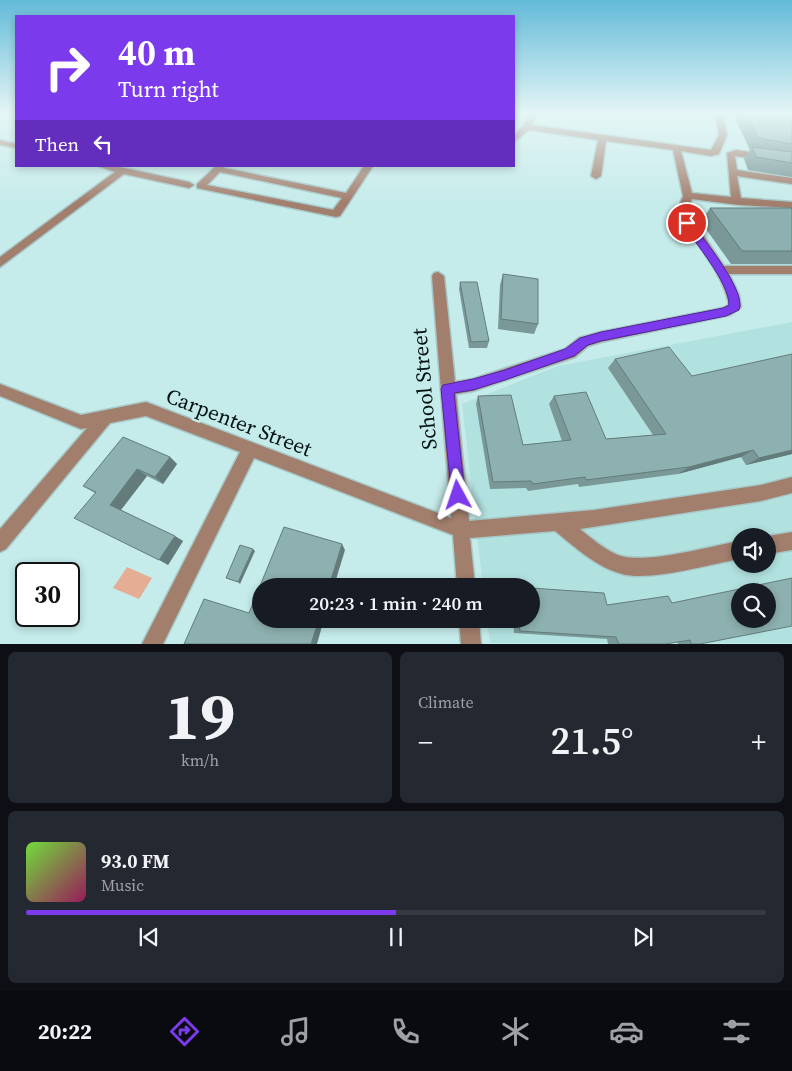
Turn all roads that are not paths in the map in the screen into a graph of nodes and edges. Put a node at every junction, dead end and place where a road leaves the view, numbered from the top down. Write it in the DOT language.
graph roads {
  1 [pos="601,143"];
  2 [pos="647,143"];
  3 [pos="720,143"];
  4 [pos="676,147"];
  5 [pos="792,162"];
  6 [pos="106,167"];
  7 [pos="368,167"];
  8 [pos="220,168"];
  9 [pos="122,171"];
  10 [pos="732,172"];
  11 [pos="596,176"];
  12 [pos="792,182"];
  13 [pos="189,185"];
  14 [pos="348,196"];
  15 [pos="688,196"];
  16 [pos="739,202"];
  17 [pos="792,205"];
  18 [pos="0,263"];
  19 [pos="719,270"];
  20 [pos="792,270"];
  21 [pos="438,276"];
  22 [pos="448,389"];
  23 [pos="0,390"];
  24 [pos="104,419"];
  25 [pos="250,449"];
  26 [pos="792,485"];
  27 [pos="558,522"];
  28 [pos="461,530"];
  29 [pos="792,541"];
  30 [pos="0,543"];
  31 [pos="776,544"];
  32 [pos="731,551"];
  33 [pos="465,578"];
  34 [pos="470,628"];
  35 [pos="152,644"];
  36 [pos="471,644"];
  1 -- 11 [label="street"];
  2 -- 4 [label="street"];
  3 -- 4 [label="street"];
  4 -- 15 [label="street"];
  5 -- 10 [label="street"];
  6 -- 9 [label="street"];
  7 -- 14 [label="street"];
  8 -- 14 [label="street"];
  8 -- 14 [label="street"];
  9 -- 13 [label="street"];
  9 -- 18 [label="street"];
  10 -- 12 [label="street"];
  10 -- 16 [label="street"];
  15 -- 16 [label="street"];
  15 -- 19 [label="street"];
  16 -- 17 [label="street"];
  19 -- 20 [label="street"];
  19 -- 22 [label="street"];
  21 -- 22 [label="street, School Street"];
  22 -- 28 [label="street, School Street"];
  23 -- 24 [label="street, Carpenter Street"];
  24 -- 25 [label="street, Carpenter Street"];
  24 -- 30 [label="street"];
  25 -- 28 [label="street, Carpenter Street"];
  25 -- 35 [label="street"];
  26 -- 27 [label="street"];
  27 -- 28 [label="street"];
  27 -- 32 [label="street"];
  28 -- 33 [label="street, School Street"];
  29 -- 31 [label="street"];
  34 -- 36 [label="street"];
}
